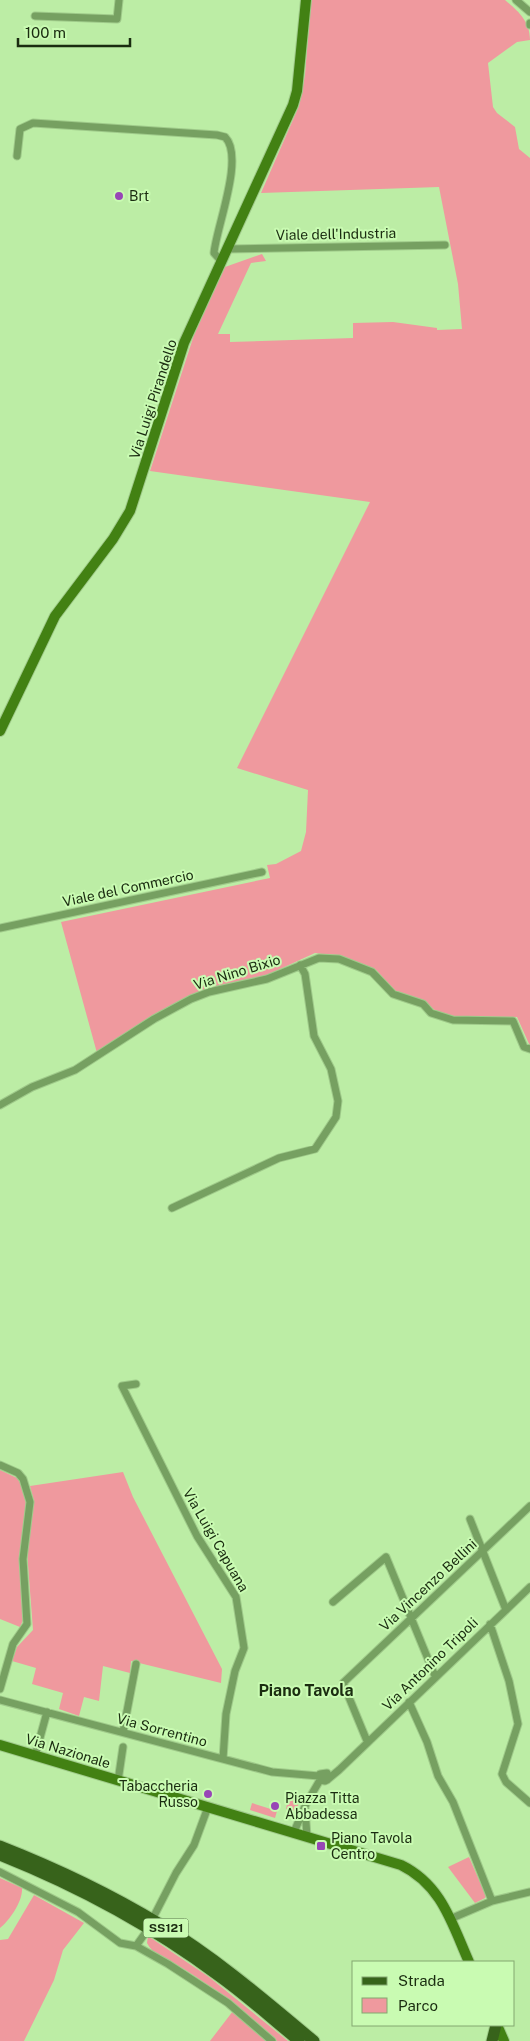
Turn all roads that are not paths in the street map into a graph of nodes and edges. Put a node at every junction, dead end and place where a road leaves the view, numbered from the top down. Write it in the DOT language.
graph roads {
  1 [pos="119,0"];
  2 [pos="306,0"];
  3 [pos="516,0"];
  4 [pos="530,12"];
  5 [pos="35,16"];
  6 [pos="17,156"];
  7 [pos="445,245"];
  8 [pos="228,249"];
  9 [pos="222,262"];
  10 [pos="0,732"];
  11 [pos="262,872"];
  12 [pos="0,928"];
  13 [pos="300,965"];
  14 [pos="530,1049"];
  15 [pos="0,1105"];
  16 [pos="172,1208"];
  17 [pos="136,1384"];
  18 [pos="0,1465"];
  19 [pos="530,1506"];
  20 [pos="470,1519"];
  21 [pos="482,1550"];
  22 [pos="530,1587"];
  23 [pos="333,1602"];
  24 [pos="506,1610"];
  25 [pos="411,1617"];
  26 [pos="490,1624"];
  27 [pos="136,1664"];
  28 [pos="435,1676"];
  29 [pos="0,1690"];
  30 [pos="0,1700"];
  31 [pos="409,1702"];
  32 [pos="47,1712"];
  33 [pos="123,1732"];
  34 [pos="367,1742"];
  35 [pos="0,1745"];
  36 [pos="122,1746"];
  37 [pos="35,1756"];
  38 [pos="223,1759"];
  39 [pos="323,1778"];
  40 [pos="118,1781"];
  41 [pos="530,1803"];
  42 [pos="306,1804"];
  43 [pos="208,1807"];
  44 [pos="294,1832"];
  45 [pos="306,1836"];
  46 [pos="0,1846"];
  47 [pos="0,1855"];
  48 [pos="0,1872"];
  49 [pos="530,1892"];
  50 [pos="492,1901"];
  51 [pos="156,1914"];
  52 [pos="450,1919"];
  53 [pos="146,1932"];
  54 [pos="136,1946"];
  55 [pos="469,1961"];
  56 [pos="497,2026"];
  57 [pos="497,2026"];
  58 [pos="272,2041"];
  59 [pos="299,2041"];
  60 [pos="314,2041"];
  61 [pos="492,2041"];
  62 [pos="504,2041"];
  1 -- 5 [label="street"];
  2 -- 8 [label="street, Via Luigi Pirandello"];
  3 -- 4 [label="street"];
  6 -- 9 [label="street"];
  7 -- 8 [label="street, Viale dell'Industria"];
  8 -- 9 [label="street, Via Luigi Pirandello"];
  9 -- 10 [label="street, Via Luigi Pirandello"];
  11 -- 12 [label="street, Viale del Commercio"];
  13 -- 14 [label="street, Via Nino Bixio"];
  13 -- 15 [label="street, Via Nino Bixio"];
  13 -- 16 [label="street"];
  17 -- 38 [label="street, Via Luigi Capuana"];
  18 -- 29 [label="street"];
  19 -- 21 [label="street, Via Vincenzo Bellini"];
  20 -- 21 [label="street"];
  21 -- 24 [label="street"];
  21 -- 25 [label="street, Via Vincenzo Bellini"];
  22 -- 24 [label="street, Via Antonino Tripoli"];
  23 -- 25 [label="street"];
  24 -- 26 [label="street, Via Antonino Tripoli"];
  25 -- 28 [label="street"];
  25 -- 34 [label="street, Via Vincenzo Bellini"];
  26 -- 28 [label="street, Via Antonino Tripoli"];
  26 -- 41 [label="street"];
  27 -- 33 [label="street"];
  28 -- 31 [label="street, Via Antonino Tripoli"];
  30 -- 32 [label="street, Via Sorrentino"];
  31 -- 34 [label="street, Via Antonino Tripoli"];
  31 -- 50 [label="street"];
  32 -- 33 [label="street, Via Sorrentino"];
  32 -- 37 [label="street"];
  33 -- 38 [label="street, Via Sorrentino"];
  34 -- 39 [label="street, Via Antonino Tripoli"];
  35 -- 37 [label="street, Via Nazionale"];
  36 -- 40 [label="street"];
  37 -- 40 [label="street, Via Nazionale"];
  38 -- 39 [label="street, Via Sorrentino"];
  39 -- 42 [label="street"];
  40 -- 43 [label="street, Via Nazionale"];
  42 -- 44 [label="street"];
  42 -- 45 [label="street"];
  43 -- 44 [label="street, Via Nazionale"];
  43 -- 51 [label="street"];
  44 -- 45 [label="street, Via Nazionale"];
  45 -- 52 [label="street, Via Nazionale"];
  46 -- 60 [label="main road, SS121"];
  47 -- 59 [label="main road, SS121"];
  48 -- 54 [label="street"];
  49 -- 50 [label="street"];
  50 -- 52 [label="street"];
  52 -- 55 [label="street, Via Nazionale"];
  53 -- 54 [label="street"];
  54 -- 58 [label="street"];
  56 -- 61 [label="main road"];
  57 -- 62 [label="street"];
}
